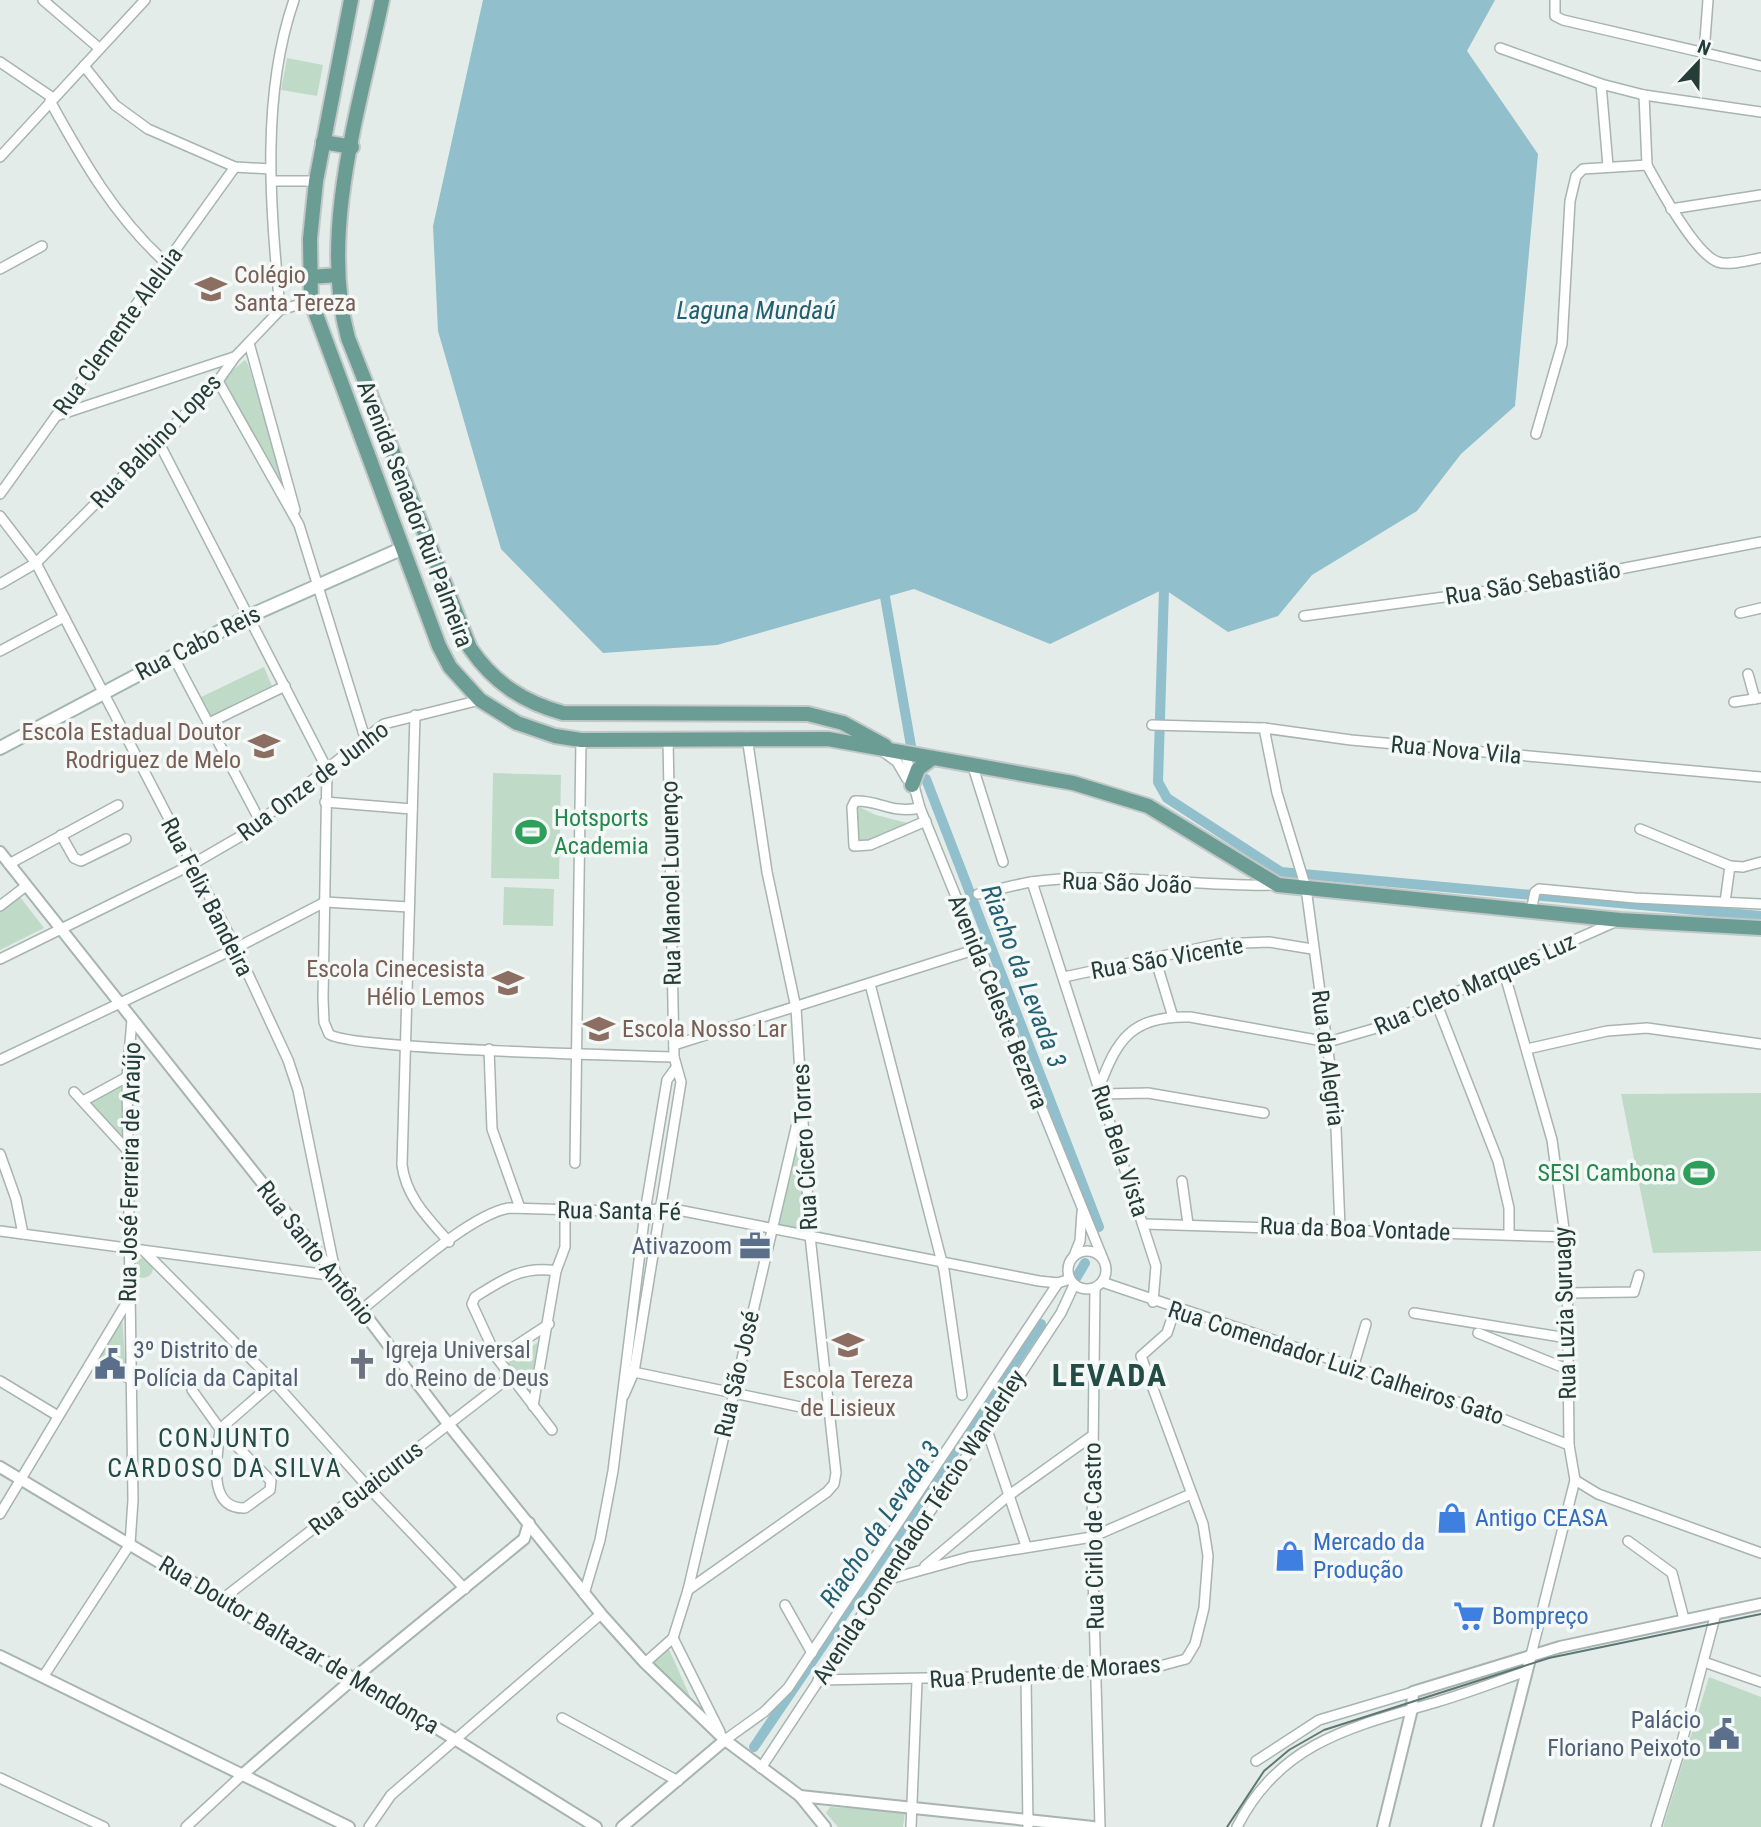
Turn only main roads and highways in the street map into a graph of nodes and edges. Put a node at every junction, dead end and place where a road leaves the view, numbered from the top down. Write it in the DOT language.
graph roads {
  1 [pos="351,0"];
  2 [pos="382,0"];
  3 [pos="323,142"];
  4 [pos="352,147"];
  5 [pos="338,275"];
  6 [pos="310,277"];
  7 [pos="401,549"];
  8 [pos="625,715"];
  9 [pos="649,715"];
  10 [pos="625,740"];
  11 [pos="649,740"];
  12 [pos="0,747"];
  13 [pos="900,752"];
  14 [pos="930,760"];
  15 [pos="913,789"];
  16 [pos="1761,928"];
  1 -- 3 [label="main road, Avenida Senador Rui Palmeira"];
  2 -- 4 [label="main road, Avenida Senador Rui Palmeira"];
  3 -- 4 [label="main road"];
  3 -- 6 [label="main road, Avenida Senador Rui Palmeira"];
  4 -- 5 [label="main road, Avenida Senador Rui Palmeira"];
  5 -- 6 [label="main road"];
  5 -- 8 [label="main road, Avenida Senador Rui Palmeira"];
  6 -- 7 [label="main road, Avenida Senador Rui Palmeira"];
  7 -- 10 [label="main road, Avenida Senador Rui Palmeira"];
  7 -- 12 [label="main road, Rua Cabo Reis"];
  8 -- 9 [label="main road, Avenida Senador Rui Palmeira"];
  8 -- 10 [label="main road"];
  9 -- 11 [label="main road"];
  9 -- 13 [label="main road, Avenida Senador Rui Palmeira"];
  10 -- 11 [label="main road, Avenida Senador Rui Palmeira"];
  11 -- 13 [label="main road, Avenida Senador Rui Palmeira"];
  13 -- 14 [label="main road, Avenida Senador Rui Palmeira"];
  14 -- 15 [label="main road"];
  14 -- 16 [label="main road, Avenida Senador Rui Palmeira"];
}
